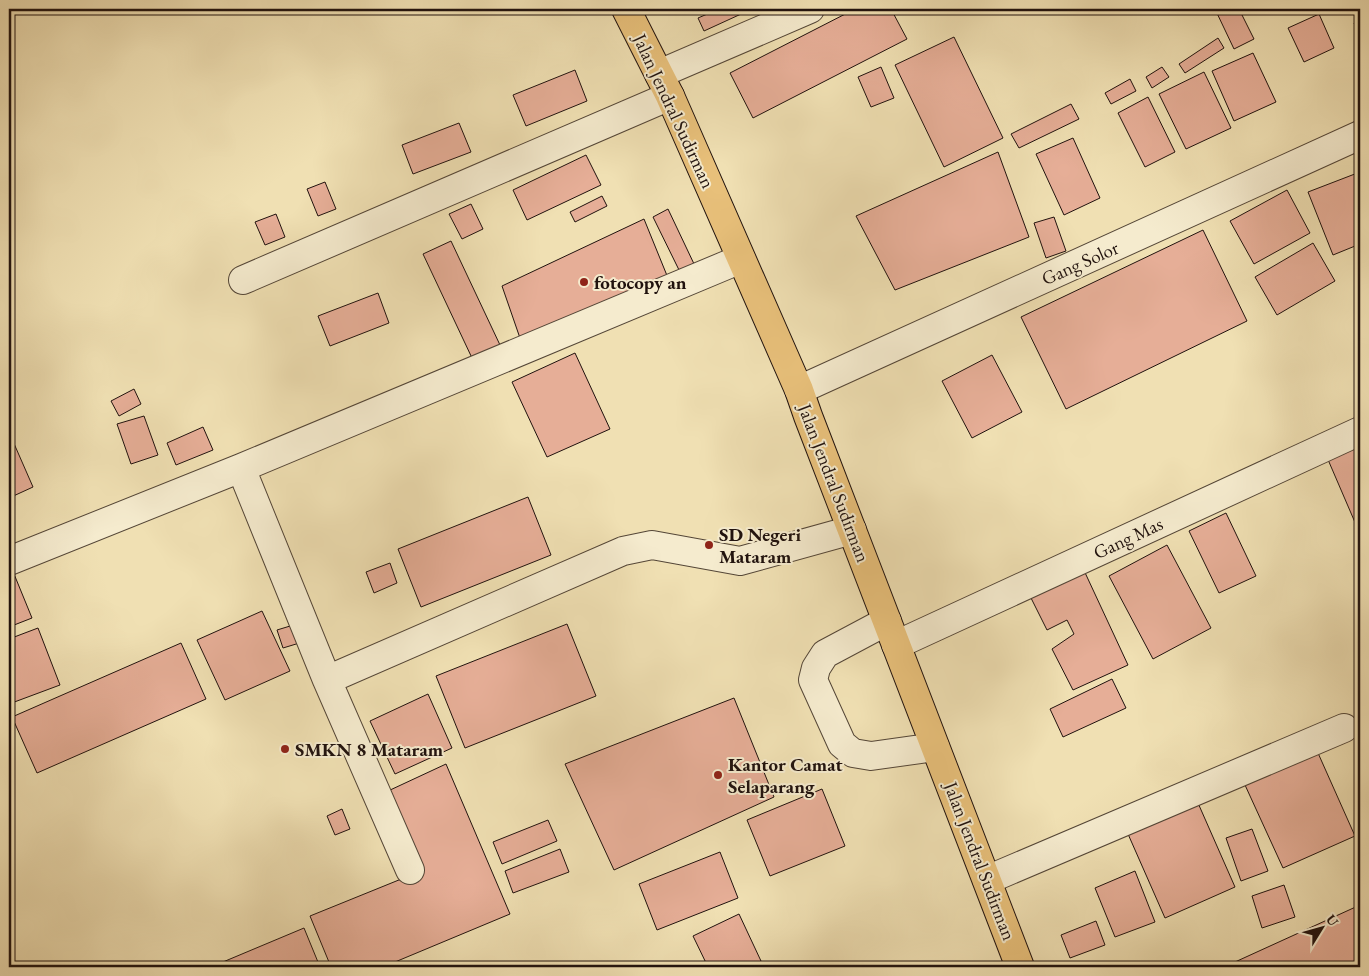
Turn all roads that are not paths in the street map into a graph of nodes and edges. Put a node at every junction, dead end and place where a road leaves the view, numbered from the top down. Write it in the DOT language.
graph roads {
  1 [pos="626,9"];
  2 [pos="810,9"];
  3 [pos="664,85"];
  4 [pos="1360,135"];
  5 [pos="742,259"];
  6 [pos="243,280"];
  7 [pos="799,390"];
  8 [pos="1360,431"];
  9 [pos="241,468"];
  10 [pos="852,530"];
  11 [pos="9,561"];
  12 [pos="891,633"];
  13 [pos="327,680"];
  14 [pos="1344,728"];
  15 [pos="935,747"];
  16 [pos="410,870"];
  17 [pos="987,880"];
  18 [pos="1020,967"];
  1 -- 3 [label="highway, Jalan Jendral Sudirman"];
  2 -- 3 [label="street"];
  3 -- 5 [label="highway, Jalan Jendral Sudirman"];
  3 -- 6 [label="street"];
  4 -- 7 [label="street, Gang Solor"];
  5 -- 7 [label="highway, Jalan Jendral Sudirman"];
  5 -- 9 [label="street"];
  7 -- 10 [label="highway, Jalan Jendral Sudirman"];
  8 -- 12 [label="street, Gang Mas"];
  9 -- 11 [label="street"];
  9 -- 13 [label="street"];
  10 -- 12 [label="highway, Jalan Jendral Sudirman"];
  10 -- 13 [label="street"];
  12 -- 15 [label="highway, Jalan Jendral Sudirman"];
  12 -- 15 [label="street, Gang Mas"];
  13 -- 16 [label="street"];
  14 -- 17 [label="street"];
  15 -- 17 [label="highway, Jalan Jendral Sudirman"];
  17 -- 18 [label="highway, Jalan Jendral Sudirman"];
}
